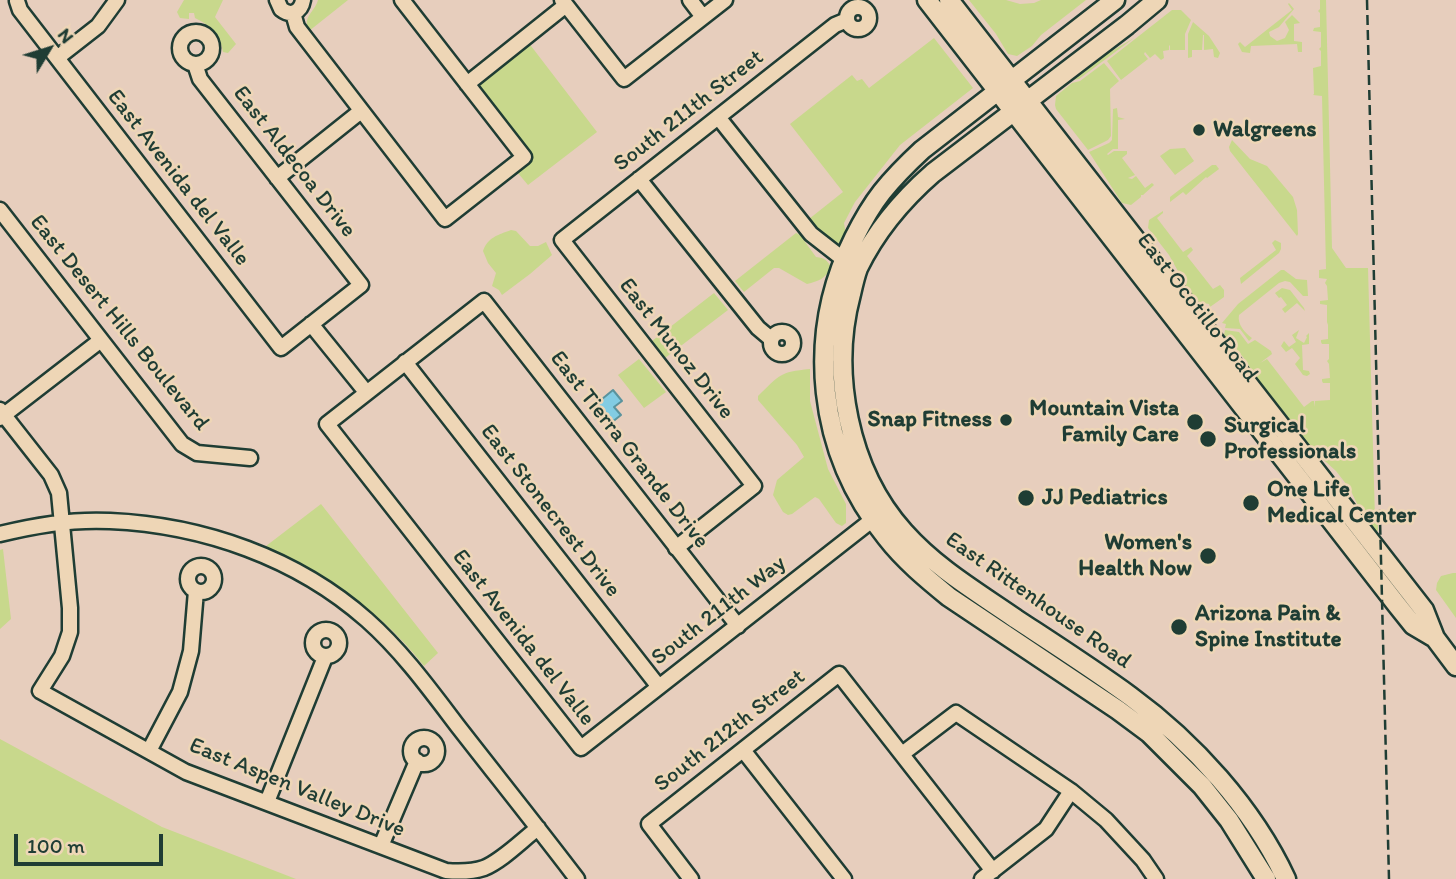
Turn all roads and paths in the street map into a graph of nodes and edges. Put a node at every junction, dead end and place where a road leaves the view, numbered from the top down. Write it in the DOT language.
graph roads {
  1 [pos="17,0"];
  2 [pos="117,0"];
  3 [pos="277,0"];
  4 [pos="303,0"];
  5 [pos="402,0"];
  6 [pos="690,0"];
  7 [pos="725,0"];
  8 [pos="927,0"];
  9 [pos="949,0"];
  10 [pos="1115,0"];
  11 [pos="1157,0"];
  12 [pos="564,3"];
  13 [pos="293,13"];
  14 [pos="703,17"];
  15 [pos="847,20"];
  16 [pos="57,58"];
  17 [pos="195,64"];
  18 [pos="467,84"];
  19 [pos="1005,86"];
  20 [pos="1029,101"];
  21 [pos="361,111"];
  22 [pos="1013,111"];
  23 [pos="718,117"];
  24 [pos="277,177"];
  25 [pos="639,179"];
  26 [pos="0,210"];
  27 [pos="562,240"];
  28 [pos="1145,252"];
  29 [pos="1125,254"];
  30 [pos="850,265"];
  31 [pos="311,324"];
  32 [pos="771,339"];
  33 [pos="101,340"];
  34 [pos="405,362"];
  35 [pos="366,392"];
  36 [pos="1,414"];
  37 [pos="250,458"];
  38 [pos="879,514"];
  39 [pos="62,523"];
  40 [pos="0,534"];
  41 [pos="676,548"];
  42 [pos="196,591"];
  43 [pos="737,626"];
  44 [pos="1435,638"];
  45 [pos="325,656"];
  46 [pos="1456,666"];
  47 [pos="659,687"];
  48 [pos="581,748"];
  49 [pos="743,750"];
  50 [pos="149,751"];
  51 [pos="902,754"];
  52 [pos="417,761"];
  53 [pos="1071,791"];
  54 [pos="267,802"];
  55 [pos="538,828"];
  56 [pos="381,846"];
  57 [pos="988,875"];
  58 [pos="578,879"];
  59 [pos="691,879"];
  60 [pos="844,879"];
  61 [pos="1156,879"];
  62 [pos="1266,879"];
  63 [pos="1286,879"];
  1 -- 16 [label="street, East Avenida del Valle"];
  2 -- 16 [label="street"];
  3 -- 13 [label="street"];
  4 -- 13 [label="street"];
  5 -- 18 [label="street"];
  6 -- 14 [label="street"];
  7 -- 14 [label="street"];
  8 -- 19 [label="main road, East Ocotillo Road"];
  9 -- 19 [label="main road, East Ocotillo Road"];
  10 -- 19 [label="main road, East Rittenhouse Road"];
  11 -- 20 [label="main road, East Rittenhouse Road"];
  12 -- 14 [label="street"];
  12 -- 18 [label="street"];
  13 -- 21 [label="street"];
  15 -- 23 [label="street, South 211th Street"];
  16 -- 31 [label="street, East Avenida del Valle"];
  17 -- 24 [label="street, East Aldecoa Drive"];
  18 -- 21 [label="street"];
  19 -- 20 [label="main road, East Ocotillo Road"];
  19 -- 22 [label="main road, East Ocotillo Road"];
  19 -- 30 [label="main road, East Rittenhouse Road"];
  20 -- 22 [label="main road, East Rittenhouse Road"];
  20 -- 28 [label="main road, East Ocotillo Road"];
  21 -- 24 [label="street"];
  22 -- 29 [label="main road, East Ocotillo Road"];
  22 -- 30 [label="main road, East Rittenhouse Road"];
  23 -- 25 [label="street, South 211th Street"];
  23 -- 30 [label="street"];
  24 -- 31 [label="street, East Aldecoa Drive"];
  25 -- 27 [label="street, South 211th Street"];
  25 -- 32 [label="street"];
  26 -- 33 [label="street, East Desert Hills Boulevard"];
  27 -- 41 [label="street, East Munoz Drive"];
  28 -- 29 [label="main road"];
  28 -- 44 [label="main road, East Ocotillo Road"];
  29 -- 44 [label="main road, East Ocotillo Road"];
  30 -- 38 [label="main road, East Rittenhouse Road"];
  31 -- 35 [label="street"];
  33 -- 36 [label="street"];
  33 -- 37 [label="street, East Desert Hills Boulevard"];
  34 -- 35 [label="street"];
  34 -- 41 [label="street, East Tierra Grande Drive"];
  34 -- 47 [label="street, East Stonecrest Drive"];
  35 -- 48 [label="street, East Avenida del Valle"];
  36 -- 39 [label="street"];
  38 -- 43 [label="street, South 211th Way"];
  38 -- 62 [label="main road, East Rittenhouse Road"];
  38 -- 63 [label="main road, East Rittenhouse Road"];
  39 -- 40 [label="street"];
  39 -- 50 [label="street, East Aspen Valley Drive"];
  39 -- 55 [label="street"];
  41 -- 43 [label="street, East Tierra Grande Drive"];
  42 -- 50 [label="street"];
  43 -- 47 [label="street, South 211th Way"];
  44 -- 46 [label="main road, East Ocotillo Road"];
  45 -- 54 [label="street"];
  47 -- 48 [label="street, South 211th Way"];
  49 -- 51 [label="street, South 212th Street"];
  49 -- 59 [label="street, South 212th Street"];
  49 -- 60 [label="street"];
  50 -- 54 [label="street, East Aspen Valley Drive"];
  51 -- 53 [label="street"];
  51 -- 57 [label="street"];
  52 -- 56 [label="street"];
  53 -- 57 [label="street"];
  53 -- 61 [label="street"];
  54 -- 56 [label="street, East Aspen Valley Drive"];
  55 -- 56 [label="street, East Aspen Valley Drive"];
  55 -- 58 [label="street"];
}
